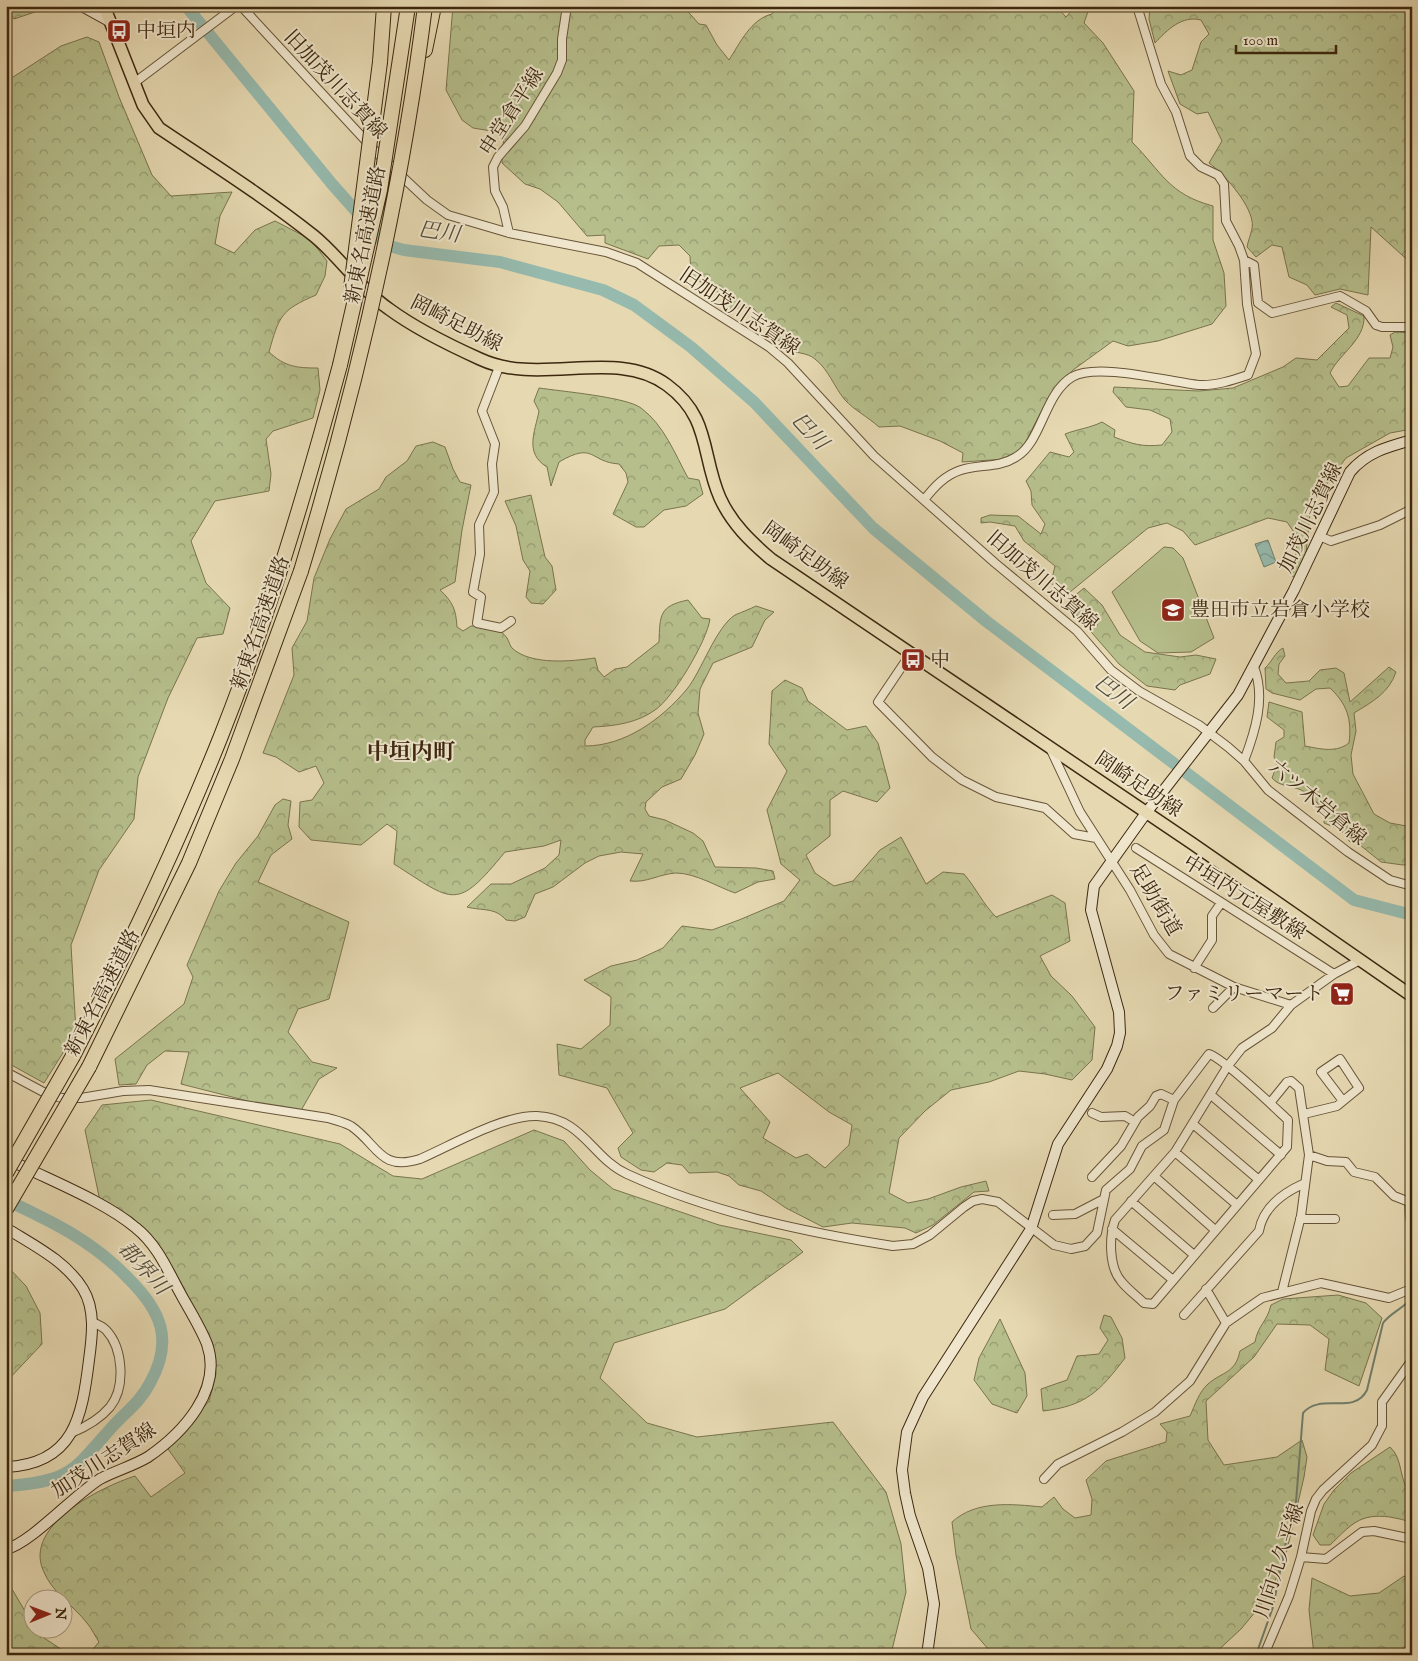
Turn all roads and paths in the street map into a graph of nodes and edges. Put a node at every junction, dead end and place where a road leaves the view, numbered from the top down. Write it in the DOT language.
graph roads {
  1 [pos="82,6"];
  2 [pos="104,6"];
  3 [pos="384,6"];
  4 [pos="408,6"];
  5 [pos="425,6"];
  6 [pos="434,6"];
  7 [pos="567,6"];
  8 [pos="1137,6"];
  9 [pos="237,7"];
  10 [pos="110,22"];
  11 [pos="134,83"];
  12 [pos="409,120"];
  13 [pos="509,233"];
  14 [pos="1244,260"];
  15 [pos="1412,327"];
  16 [pos="340,365"];
  17 [pos="499,367"];
  18 [pos="1412,440"];
  19 [pos="924,500"];
  20 [pos="1412,509"];
  21 [pos="1320,536"];
  22 [pos="511,621"];
  23 [pos="912,653"];
  24 [pos="1254,667"];
  25 [pos="1207,735"];
  26 [pos="1050,748"];
  27 [pos="1244,761"];
  28 [pos="1146,812"];
  29 [pos="1096,838"];
  30 [pos="1136,848"];
  31 [pos="1112,860"];
  32 [pos="1412,886"];
  33 [pos="1221,903"];
  34 [pos="1360,960"];
  35 [pos="1194,968"];
  36 [pos="1334,974"];
  37 [pos="1234,987"];
  38 [pos="1412,996"];
  39 [pos="1291,1005"];
  40 [pos="1213,1008"];
  41 [pos="1227,1067"];
  42 [pos="6,1072"];
  43 [pos="1211,1095"];
  44 [pos="1174,1100"];
  45 [pos="1343,1100"];
  46 [pos="1270,1103"];
  47 [pos="1092,1113"];
  48 [pos="1304,1114"];
  49 [pos="1135,1122"];
  50 [pos="1193,1124"];
  51 [pos="1175,1152"];
  52 [pos="1281,1155"];
  53 [pos="1309,1155"];
  54 [pos="6,1158"];
  55 [pos="6,1174"];
  56 [pos="1154,1176"];
  57 [pos="1092,1177"];
  58 [pos="1259,1180"];
  59 [pos="1303,1184"];
  60 [pos="1102,1200"];
  61 [pos="1131,1201"];
  62 [pos="1412,1202"];
  63 [pos="1237,1205"];
  64 [pos="6,1208"];
  65 [pos="1412,1214"];
  66 [pos="1053,1215"];
  67 [pos="1300,1218"];
  68 [pos="1335,1219"];
  69 [pos="6,1228"];
  70 [pos="1032,1229"];
  71 [pos="1112,1229"];
  72 [pos="1215,1230"];
  73 [pos="1194,1256"];
  74 [pos="1173,1280"];
  75 [pos="1206,1289"];
  76 [pos="1412,1291"];
  77 [pos="1282,1292"];
  78 [pos="1184,1315"];
  79 [pos="92,1322"];
  80 [pos="1226,1323"];
  81 [pos="1412,1360"];
  82 [pos="71,1433"];
  83 [pos="6,1467"];
  84 [pos="1044,1479"];
  85 [pos="1412,1539"];
  86 [pos="6,1549"];
  87 [pos="1301,1557"];
  88 [pos="926,1655"];
  89 [pos="1264,1655"];
  1 -- 10 [label="main road"];
  2 -- 10 [label="main road, 岡崎足助線"];
  3 -- 16 [label="highway, bridge"];
  4 -- 16 [label="highway, 新東名高速道路, bridge"];
  5 -- 12 [label="highway, 新東名高速道路, bridge"];
  6 -- 12 [label="highway, bridge"];
  7 -- 13 [label="street, 申堂倉平線"];
  8 -- 14 [label="street"];
  9 -- 11 [label="street, 旧加茂川志賀線"];
  9 -- 13 [label="street, 旧加茂川志賀線"];
  10 -- 11 [label="main road, 岡崎足助線"];
  11 -- 17 [label="main road, 岡崎足助線"];
  12 -- 64 [label="highway, 新東名高速道路, bridge"];
  13 -- 19 [label="street, 旧加茂川志賀線"];
  14 -- 15 [label="street"];
  14 -- 19 [label="street"];
  16 -- 55 [label="highway, 新東名高速道路, bridge"];
  17 -- 22 [label="street"];
  17 -- 23 [label="main road, 岡崎足助線"];
  18 -- 21 [label="main road, 加茂川志賀線"];
  19 -- 25 [label="street, 旧加茂川志賀線"];
  20 -- 21 [label="street"];
  21 -- 24 [label="main road, 加茂川志賀線"];
  23 -- 26 [label="main road, 岡崎足助線"];
  23 -- 29 [label="street"];
  24 -- 25 [label="main road, 加茂川志賀線"];
  24 -- 27 [label="street"];
  25 -- 27 [label="street, 六ツ木岩倉線"];
  25 -- 28 [label="main road, 加茂川志賀線"];
  26 -- 28 [label="main road, 岡崎足助線"];
  26 -- 29 [label="street, 足助街道"];
  27 -- 32 [label="street, 六ツ木岩倉線"];
  28 -- 31 [label="main road, 加茂川志賀線"];
  28 -- 34 [label="main road, 岡崎足助線"];
  29 -- 31 [label="street, 足助街道"];
  30 -- 33 [label="street, 中垣内元屋敷線"];
  31 -- 35 [label="street, 足助街道"];
  31 -- 70 [label="main road, 加茂川志賀線"];
  33 -- 35 [label="street"];
  33 -- 36 [label="street, 中垣内元屋敷線"];
  34 -- 36 [label="street"];
  34 -- 38 [label="main road, 岡崎足助線"];
  35 -- 37 [label="street, 足助街道"];
  36 -- 39 [label="street"];
  37 -- 39 [label="street, 足助街道"];
  37 -- 40 [label="street"];
  39 -- 41 [label="street"];
  41 -- 43 [label="street"];
  41 -- 44 [label="street"];
  41 -- 46 [label="street"];
  42 -- 70 [label="street"];
  43 -- 50 [label="street"];
  43 -- 52 [label="street"];
  44 -- 49 [label="street"];
  44 -- 60 [label="street"];
  45 -- 45 [label="street"];
  45 -- 48 [label="street"];
  46 -- 48 [label="street"];
  46 -- 52 [label="street"];
  47 -- 49 [label="street"];
  48 -- 53 [label="street"];
  49 -- 57 [label="street"];
  50 -- 51 [label="street"];
  50 -- 58 [label="street"];
  51 -- 56 [label="street"];
  51 -- 63 [label="street"];
  52 -- 58 [label="street"];
  53 -- 59 [label="street"];
  53 -- 62 [label="street"];
  54 -- 86 [label="main road, 加茂川志賀線"];
  56 -- 61 [label="street"];
  56 -- 72 [label="street"];
  58 -- 63 [label="street"];
  59 -- 67 [label="street"];
  59 -- 75 [label="street"];
  60 -- 66 [label="street"];
  60 -- 70 [label="street"];
  61 -- 71 [label="street"];
  61 -- 73 [label="street"];
  62 -- 65 [label="street"];
  63 -- 72 [label="street"];
  67 -- 68 [label="street"];
  67 -- 77 [label="street"];
  69 -- 79 [label="main road"];
  70 -- 88 [label="main road, 加茂川志賀線"];
  71 -- 74 [label="street"];
  71 -- 74 [label="street"];
  72 -- 73 [label="street"];
  73 -- 74 [label="street"];
  75 -- 78 [label="street"];
  75 -- 80 [label="street"];
  76 -- 77 [label="street"];
  77 -- 80 [label="street"];
  79 -- 82 [label="main road"];
  79 -- 82 [label="street"];
  80 -- 84 [label="street"];
  81 -- 87 [label="street, 川向九久平線"];
  82 -- 83 [label="main road"];
  85 -- 87 [label="street"];
  87 -- 89 [label="street, 川向九久平線"];
}
